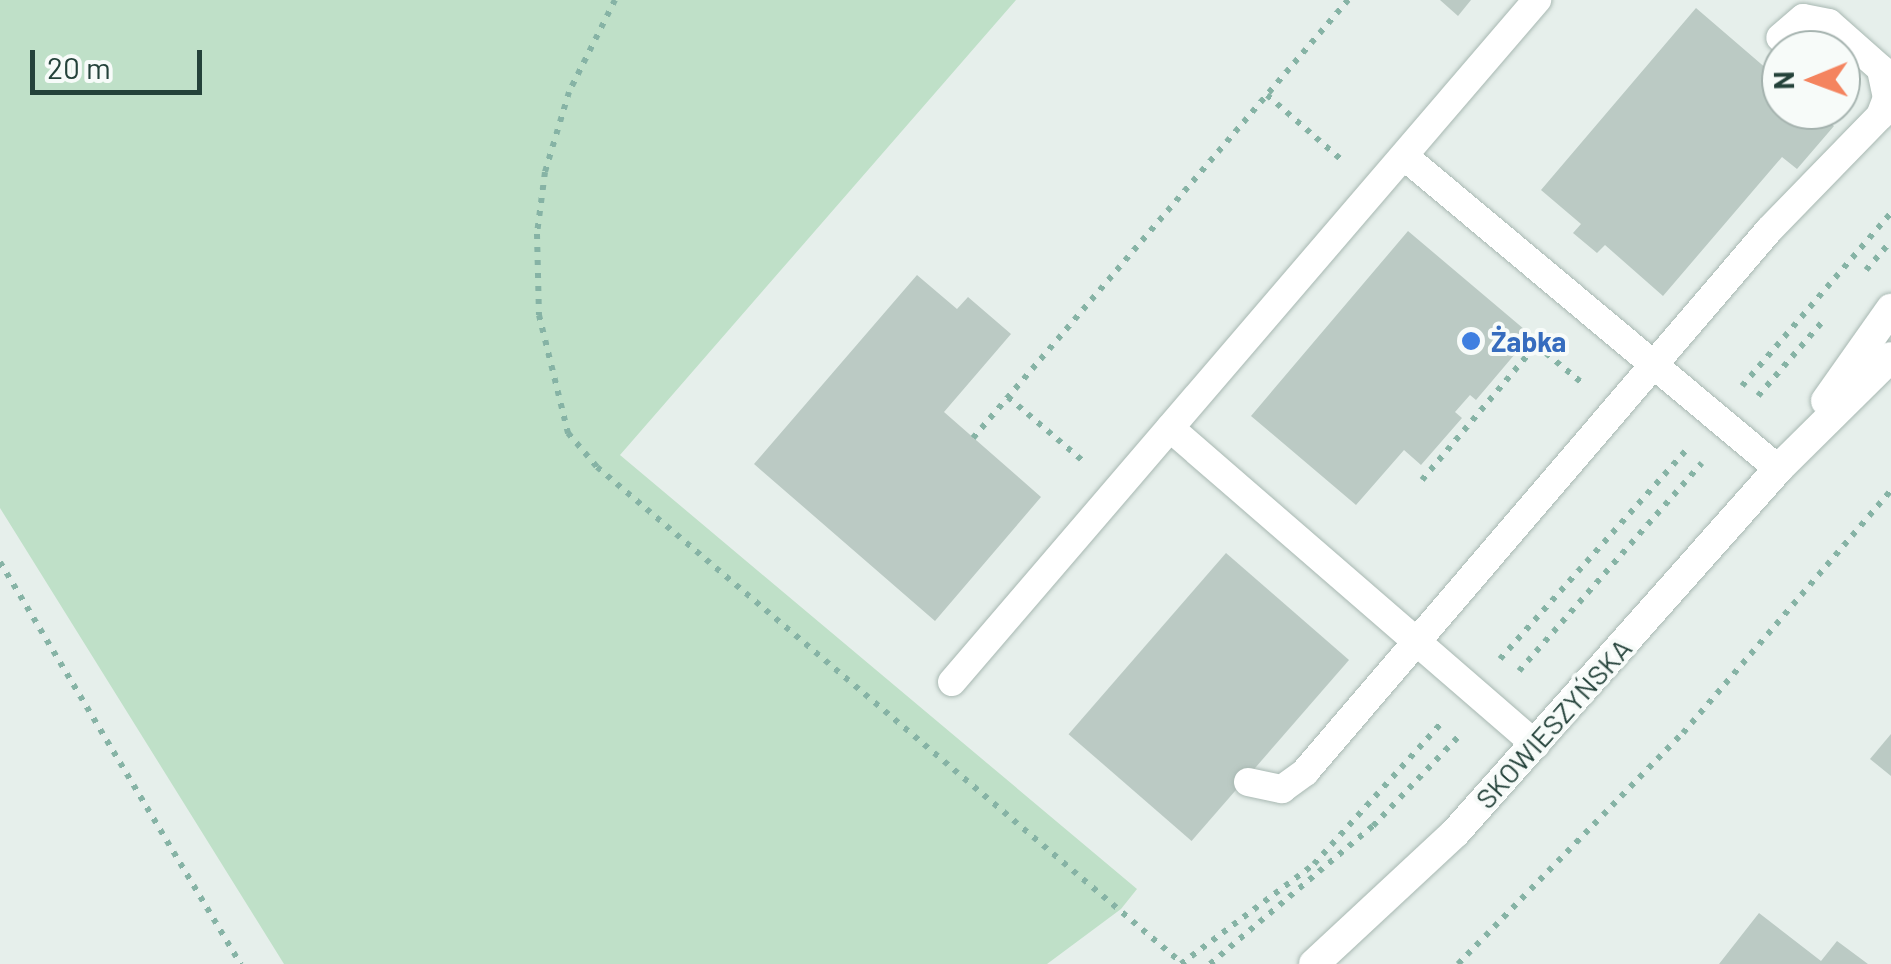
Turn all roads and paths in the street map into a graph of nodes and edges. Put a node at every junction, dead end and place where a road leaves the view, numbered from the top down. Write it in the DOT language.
graph roads {
  1 [pos="615,0"];
  2 [pos="1348,0"];
  3 [pos="1537,0"];
  4 [pos="1789,30"];
  5 [pos="1838,30"];
  6 [pos="1861,51"];
  7 [pos="1267,95"];
  8 [pos="1404,156"];
  9 [pos="1374,188"];
  10 [pos="1891,213"];
  11 [pos="1891,241"];
  12 [pos="1854,284"];
  13 [pos="1891,309"];
  14 [pos="1829,313"];
  15 [pos="1557,320"];
  16 [pos="1891,357"];
  17 [pos="1654,366"];
  18 [pos="1008,398"];
  19 [pos="1723,423"];
  20 [pos="1170,428"];
  21 [pos="974,438"];
  22 [pos="1778,469"];
  23 [pos="1094,470"];
  24 [pos="1422,480"];
  25 [pos="1891,490"];
  26 [pos="0,562"];
  27 [pos="1418,640"];
  28 [pos="952,682"];
  29 [pos="1482,696"];
  30 [pos="1536,744"];
  31 [pos="1248,782"];
  32 [pos="242,964"];
  33 [pos="1182,964"];
  34 [pos="1210,964"];
  35 [pos="1314,964"];
  36 [pos="1458,964"];
  1 -- 33 [label="path"];
  2 -- 7 [label="path"];
  3 -- 8 [label="lane"];
  4 -- 5 [label="lane"];
  6 -- 17 [label="lane"];
  7 -- 9 [label="path"];
  7 -- 18 [label="path"];
  8 -- 9 [label="lane"];
  8 -- 17 [label="lane"];
  9 -- 20 [label="lane"];
  10 -- 19 [label="path"];
  11 -- 12 [label="path"];
  13 -- 22 [label="street, SKOWIESZYŃSKA"];
  14 -- 19 [label="path"];
  15 -- 24 [label="path"];
  16 -- 22 [label="street, SKOWIESZYŃSKA"];
  17 -- 19 [label="lane"];
  17 -- 27 [label="lane"];
  18 -- 21 [label="path"];
  18 -- 23 [label="path"];
  19 -- 22 [label="lane"];
  19 -- 29 [label="path"];
  19 -- 29 [label="path"];
  20 -- 27 [label="lane"];
  20 -- 28 [label="lane"];
  22 -- 30 [label="street, SKOWIESZYŃSKA"];
  25 -- 36 [label="path"];
  26 -- 32 [label="path"];
  27 -- 29 [label="lane"];
  27 -- 31 [label="lane"];
  29 -- 30 [label="lane"];
  29 -- 33 [label="path"];
  29 -- 34 [label="path"];
  30 -- 35 [label="street, SKOWIESZYŃSKA"];
}
